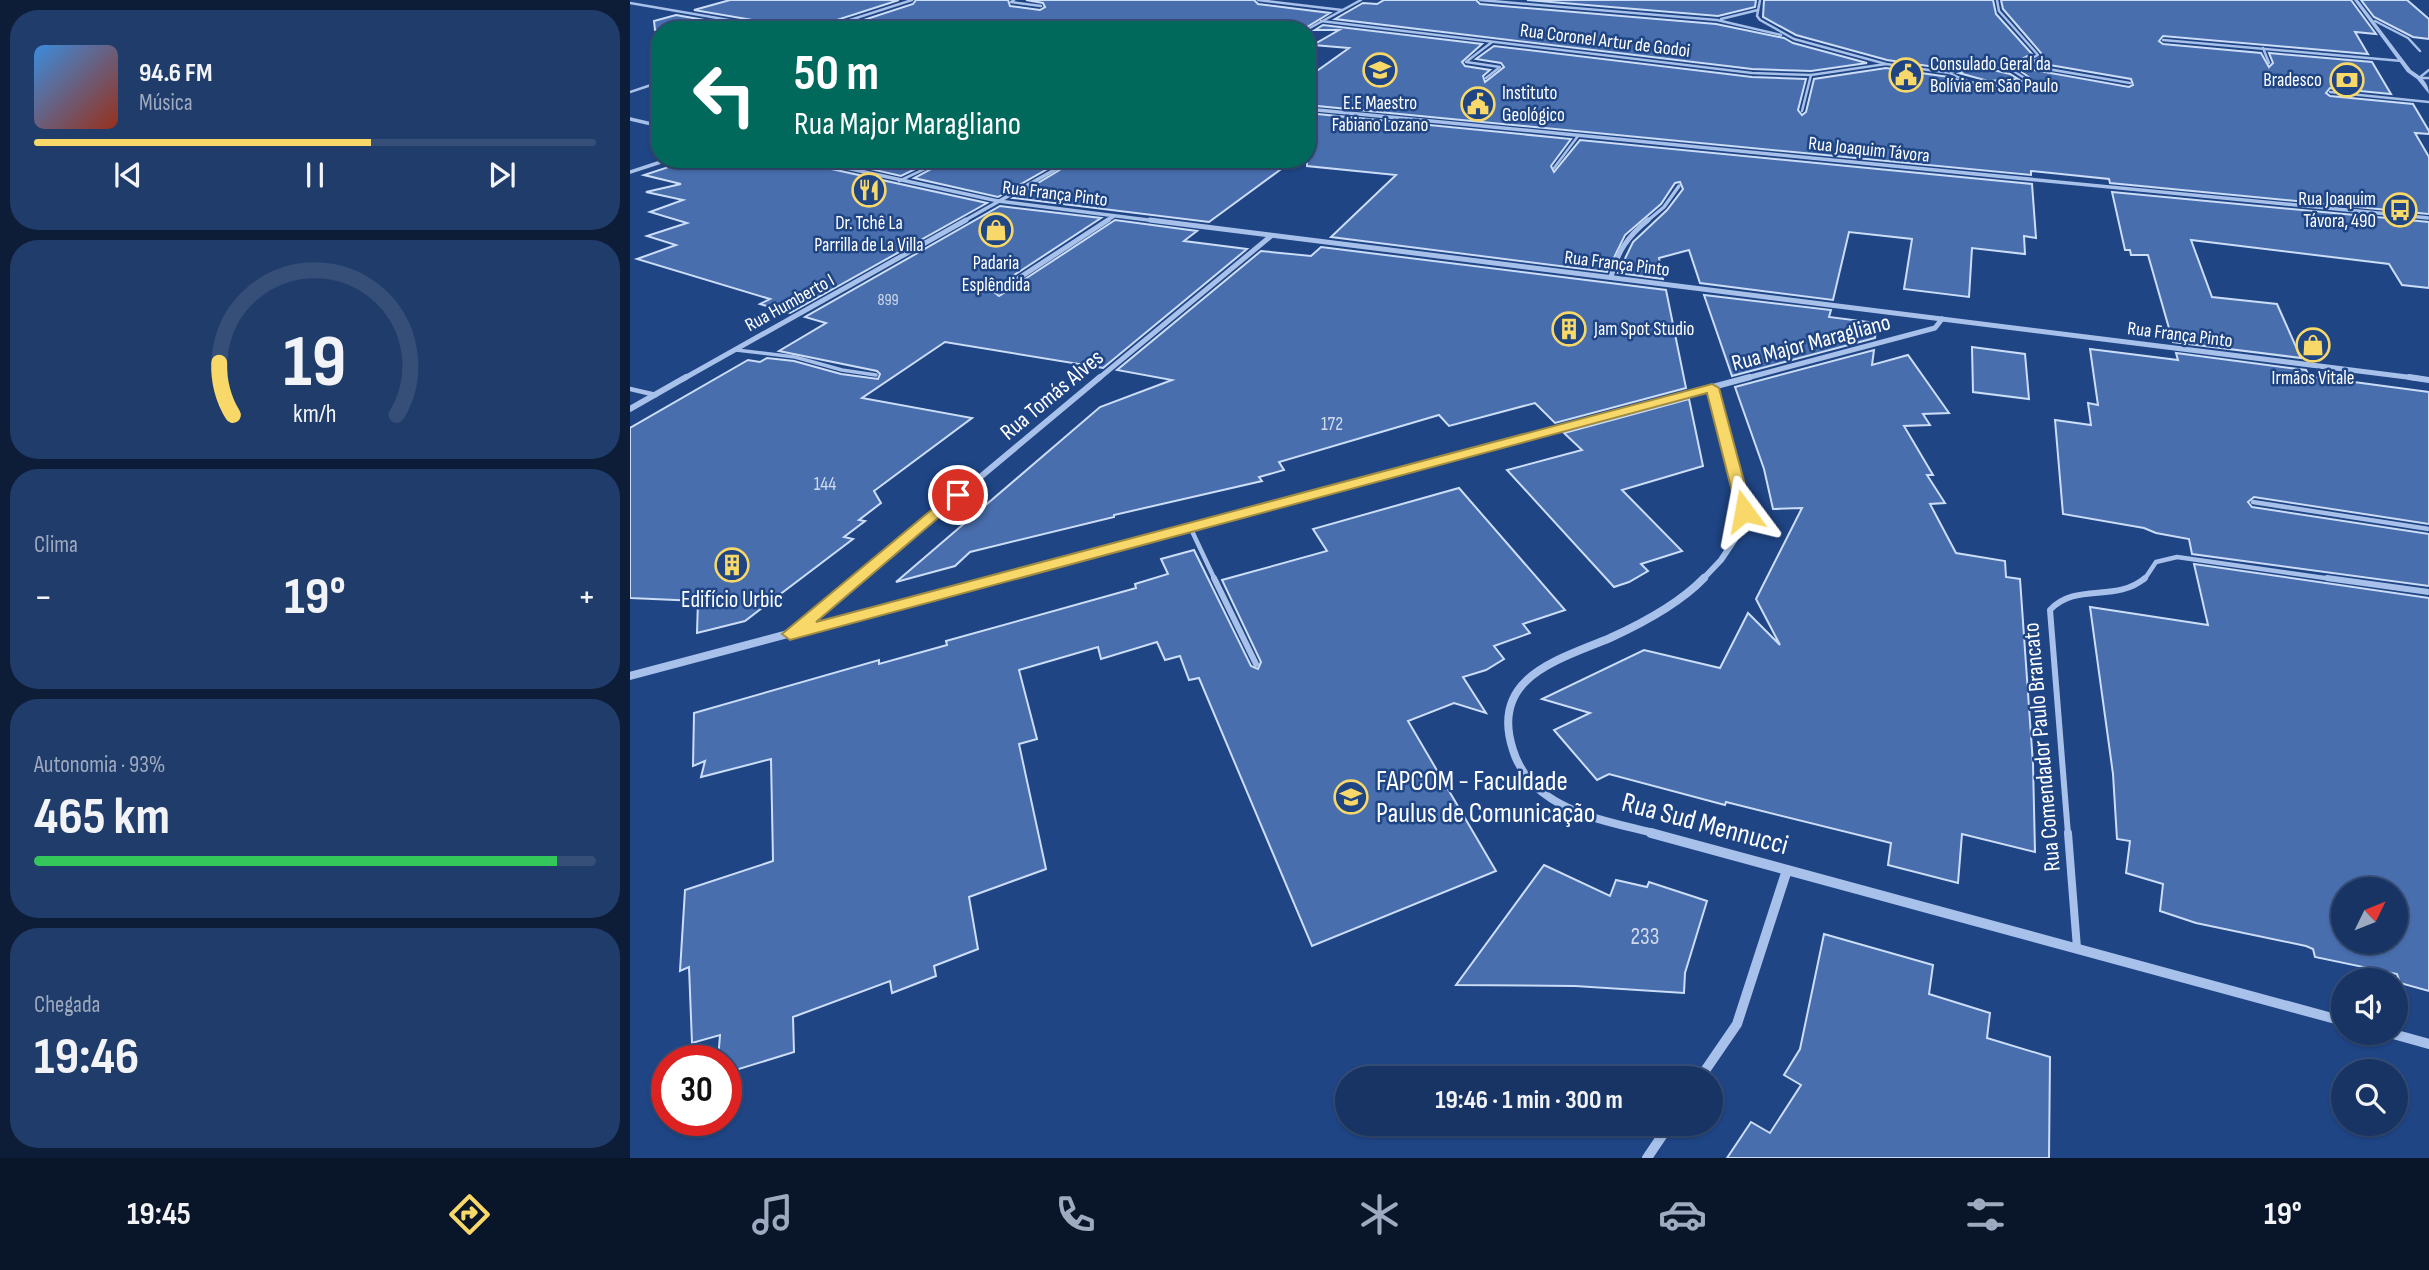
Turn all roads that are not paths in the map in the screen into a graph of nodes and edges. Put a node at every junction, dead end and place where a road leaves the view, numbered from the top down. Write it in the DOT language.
graph roads {
  1 [pos="912,0"];
  2 [pos="1014,0"];
  3 [pos="1258,0"];
  4 [pos="1361,0"];
  5 [pos="1480,0"];
  6 [pos="1760,0"];
  7 [pos="1997,0"];
  8 [pos="2356,0"];
  9 [pos="630,3"];
  10 [pos="1041,6"];
  11 [pos="1342,10"];
  12 [pos="1758,10"];
  13 [pos="1717,20"];
  14 [pos="735,21"];
  15 [pos="848,21"];
  16 [pos="1321,21"];
  17 [pos="2375,22"];
  18 [pos="1316,24"];
  19 [pos="1794,39"];
  20 [pos="2163,40"];
  21 [pos="1492,42"];
  22 [pos="2263,48"];
  23 [pos="2420,51"];
  24 [pos="2402,61"];
  25 [pos="2269,63"];
  26 [pos="1886,64"];
  27 [pos="2024,65"];
  28 [pos="2011,69"];
  29 [pos="2429,70"];
  30 [pos="1950,73"];
  31 [pos="1811,75"];
  32 [pos="1486,78"];
  33 [pos="2419,78"];
  34 [pos="2429,78"];
  35 [pos="2130,83"];
  36 [pos="651,85"];
  37 [pos="630,92"];
  38 [pos="2330,92"];
  39 [pos="2429,92"];
  40 [pos="2429,102"];
  41 [pos="1316,110"];
  42 [pos="1802,111"];
  43 [pos="630,120"];
  44 [pos="651,124"];
  45 [pos="1578,136"];
  46 [pos="651,165"];
  47 [pos="843,168"];
  48 [pos="927,168"];
  49 [pos="1058,168"];
  50 [pos="1554,168"];
  51 [pos="630,172"];
  52 [pos="899,181"];
  53 [pos="1679,186"];
  54 [pos="998,201"];
  55 [pos="1115,216"];
  56 [pos="2429,218"];
  57 [pos="1271,236"];
  58 [pos="1611,277"];
  59 [pos="999,291"];
  60 [pos="1942,319"];
  61 [pos="736,350"];
  62 [pos="876,375"];
  63 [pos="2429,380"];
  64 [pos="1712,388"];
  65 [pos="630,389"];
  66 [pos="656,395"];
  67 [pos="630,409"];
  68 [pos="2253,502"];
  69 [pos="1191,529"];
  70 [pos="2429,529"];
  71 [pos="2429,592"];
  72 [pos="790,634"];
  73 [pos="1256,664"];
  74 [pos="630,676"];
  75 [pos="1787,870"];
  76 [pos="2077,949"];
  77 [pos="2331,1018"];
  78 [pos="2408,1038"];
  79 [pos="2429,1044"];
  80 [pos="1708,1066"];
  81 [pos="1662,1136"];
  82 [pos="1647,1158"];
  1 -- 15 [label="street"];
  2 -- 10 [label="street"];
  3 -- 11 [label="street"];
  4 -- 11 [label="street"];
  5 -- 13 [label="street"];
  6 -- 12 [label="street"];
  7 -- 27 [label="street"];
  8 -- 17 [label="street"];
  9 -- 14 [label="street"];
  11 -- 16 [label="street"];
  12 -- 13 [label="street"];
  12 -- 19 [label="street"];
  13 -- 19 [label="street"];
  16 -- 18 [label="street"];
  16 -- 21 [label="street, Rua Coronel Artur de Godoi"];
  17 -- 23 [label="lane"];
  17 -- 24 [label="street"];
  19 -- 26 [label="street"];
  20 -- 22 [label="lane"];
  21 -- 31 [label="street, Rua Coronel Artur de Godoi"];
  21 -- 32 [label="lane"];
  22 -- 24 [label="lane"];
  22 -- 25 [label="lane"];
  24 -- 33 [label="street"];
  26 -- 30 [label="street"];
  26 -- 31 [label="street, Rua Coronel Artur de Godoi"];
  27 -- 28 [label="street"];
  27 -- 35 [label="lane"];
  28 -- 30 [label="street"];
  28 -- 30 [label="street"];
  29 -- 33 [label="lane"];
  31 -- 42 [label="lane"];
  33 -- 34 [label="street"];
  33 -- 39 [label="street"];
  36 -- 37 [label="street"];
  38 -- 40 [label="lane"];
  41 -- 45 [label="street, Rua Joaquim Távora"];
  43 -- 44 [label="street"];
  45 -- 50 [label="lane"];
  45 -- 56 [label="street, Rua Joaquim Távora"];
  46 -- 51 [label="street"];
  47 -- 52 [label="street, Rua França Pinto"];
  48 -- 52 [label="lane"];
  49 -- 54 [label="street, Rua Humberto I"];
  52 -- 54 [label="street, Rua França Pinto"];
  53 -- 58 [label="street"];
  54 -- 55 [label="street, Rua França Pinto"];
  54 -- 61 [label="street, Rua Humberto I"];
  55 -- 57 [label="street, Rua França Pinto"];
  55 -- 59 [label="street"];
  57 -- 58 [label="street, Rua França Pinto"];
  57 -- 72 [label="street, Rua Tomás Alves"];
  58 -- 60 [label="street, Rua França Pinto"];
  60 -- 63 [label="street, Rua França Pinto"];
  60 -- 64 [label="street, Rua Major Maragliano"];
  61 -- 62 [label="lane"];
  61 -- 66 [label="street, Rua Humberto I"];
  64 -- 69 [label="street, Rua Major Maragliano"];
  64 -- 75 [label="street, Rua Sud Mennucci"];
  65 -- 66 [label="lane"];
  66 -- 67 [label="street, Rua Humberto I"];
  68 -- 70 [label="lane"];
  69 -- 72 [label="street, Rua Major Maragliano"];
  69 -- 73 [label="lane"];
  71 -- 76 [label="lane, Rua Comendador Paulo Brancato"];
  72 -- 74 [label="street, Rua Major Maragliano"];
  75 -- 76 [label="street, Rua Sud Mennucci"];
  75 -- 80 [label="street"];
  76 -- 77 [label="street, Rua Sud Mennucci"];
  78 -- 79 [label="street"];
  81 -- 82 [label="street"];
}
